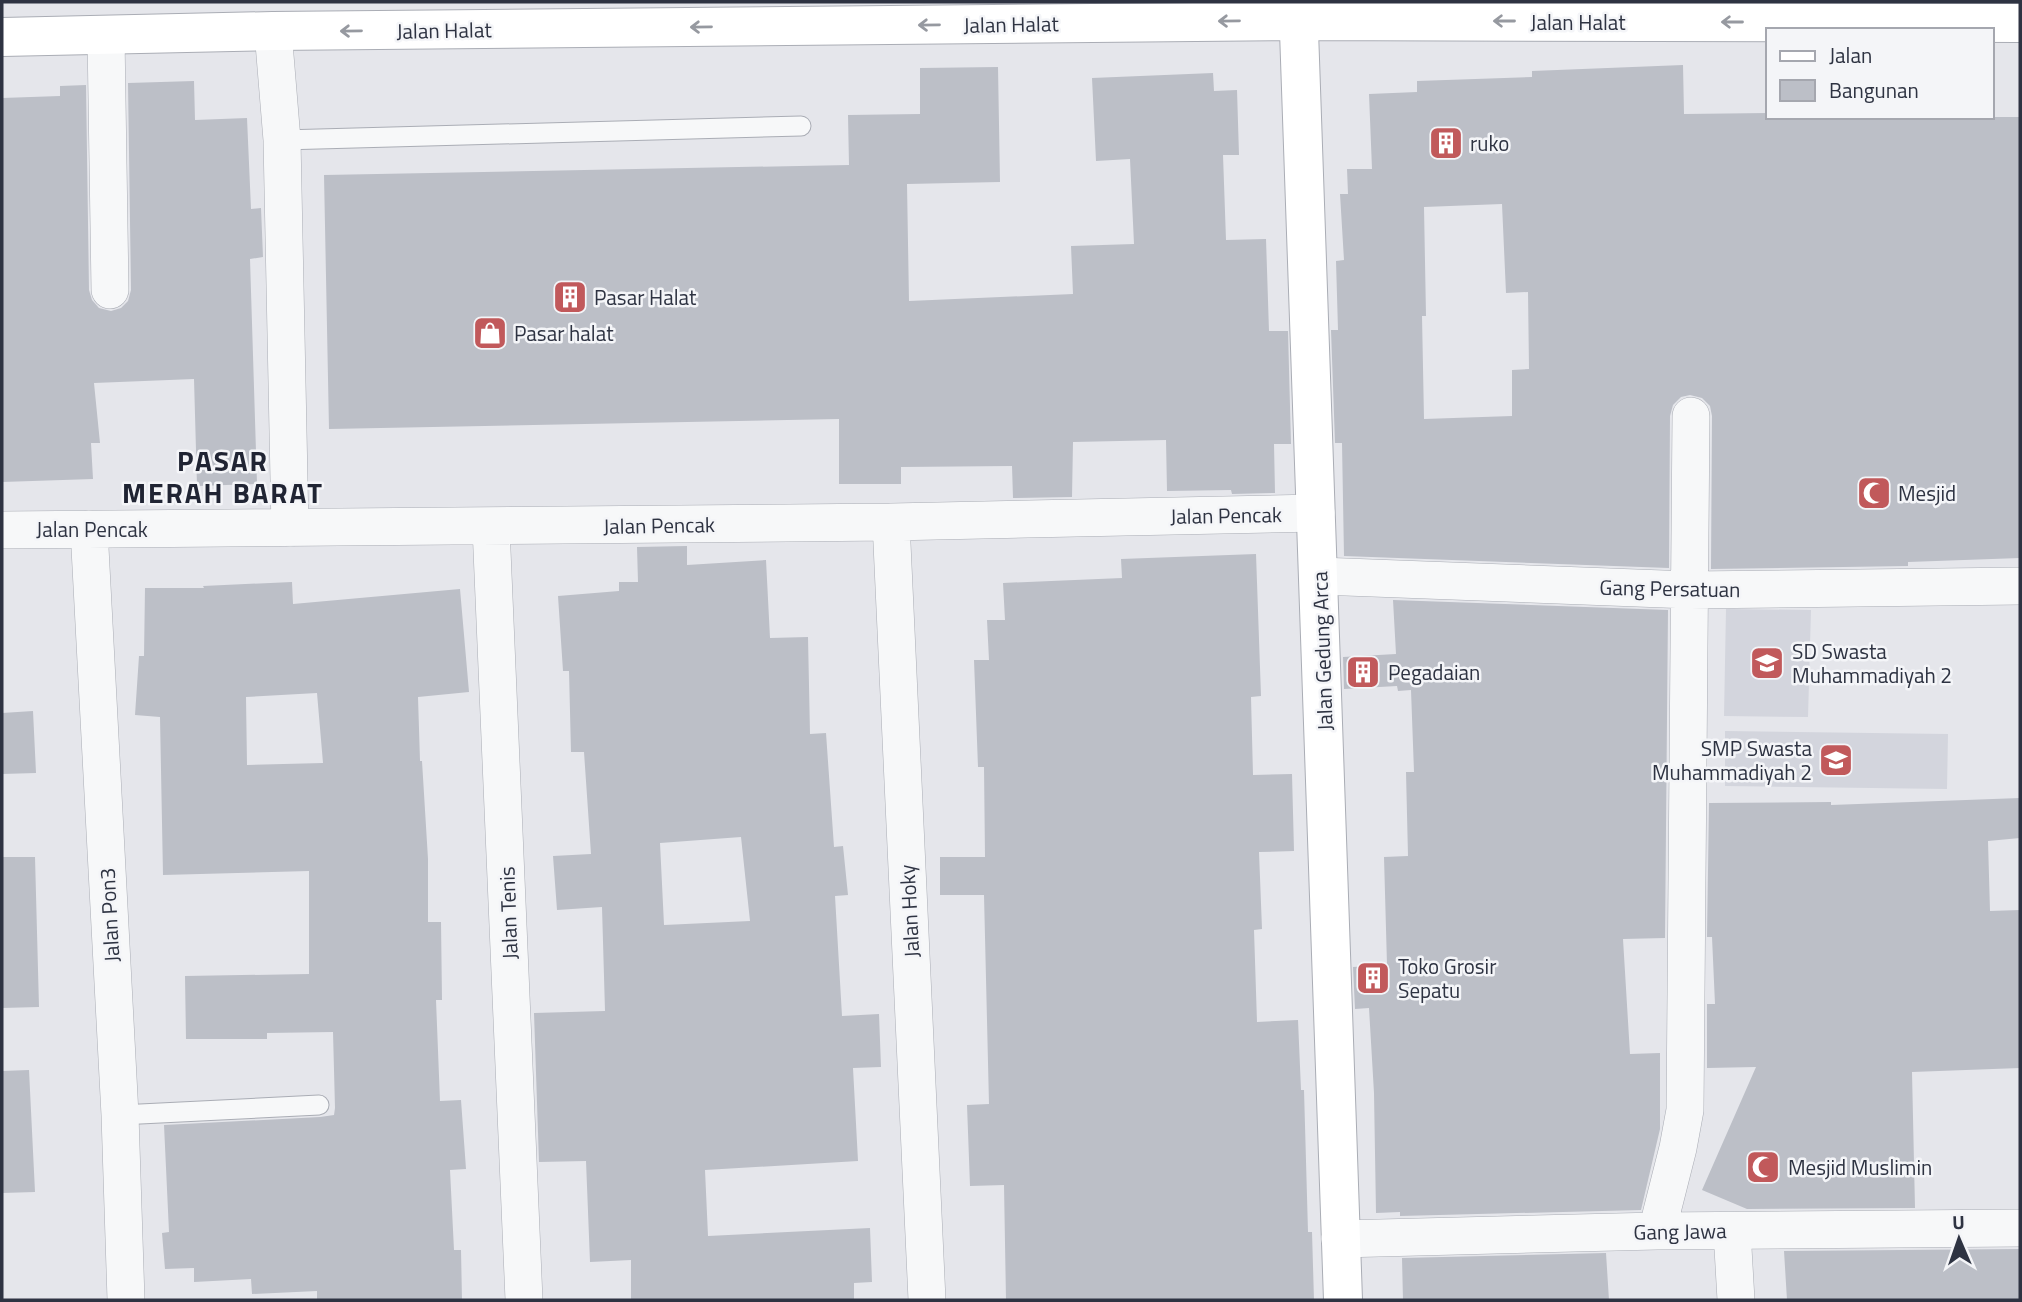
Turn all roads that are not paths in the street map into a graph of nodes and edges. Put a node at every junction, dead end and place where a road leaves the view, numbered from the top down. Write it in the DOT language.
graph roads {
  1 [pos="1298,11"];
  2 [pos="2020,23"];
  3 [pos="273,32"];
  4 [pos="106,36"];
  5 [pos="2,37"];
  6 [pos="801,126"];
  7 [pos="282,140"];
  8 [pos="110,290"];
  9 [pos="1691,416"];
  10 [pos="1316,513"];
  11 [pos="891,522"];
  12 [pos="491,527"];
  13 [pos="290,528"];
  14 [pos="2,530"];
  15 [pos="89,530"];
  16 [pos="1319,576"];
  17 [pos="2020,586"];
  18 [pos="1690,590"];
  19 [pos="319,1105"];
  20 [pos="120,1115"];
  21 [pos="2020,1227"];
  22 [pos="1657,1231"];
  23 [pos="1732,1231"];
  24 [pos="1340,1239"];
  25 [pos="126,1300"];
  26 [pos="524,1300"];
  27 [pos="927,1300"];
  28 [pos="1343,1300"];
  29 [pos="1736,1300"];
  2 -- 1 [label="main road, Jalan Halat, one-way"];
  1 -- 3 [label="main road, Jalan Halat, one-way"];
  1 -- 10 [label="main road, Jalan Gedung Arca"];
  3 -- 4 [label="main road, Jalan Halat"];
  3 -- 7 [label="street"];
  4 -- 5 [label="main road, Jalan Halat"];
  4 -- 8 [label="street"];
  6 -- 7 [label="lane"];
  7 -- 13 [label="street"];
  9 -- 18 [label="street"];
  10 -- 11 [label="street, Jalan Pencak"];
  10 -- 16 [label="main road, Jalan Gedung Arca"];
  11 -- 12 [label="street, Jalan Pencak"];
  11 -- 27 [label="street, Jalan Hoky"];
  12 -- 13 [label="street, Jalan Pencak"];
  12 -- 26 [label="street, Jalan Tenis"];
  13 -- 15 [label="street, Jalan Pencak"];
  14 -- 15 [label="street, Jalan Pencak"];
  15 -- 20 [label="street, Jalan Pon3"];
  16 -- 18 [label="street, Gang Persatuan"];
  16 -- 24 [label="main road, Jalan Gedung Arca"];
  17 -- 18 [label="street, Gang Persatuan"];
  18 -- 22 [label="street"];
  19 -- 20 [label="lane"];
  20 -- 25 [label="street, Jalan Pon3"];
  21 -- 23 [label="street, Gang Jawa"];
  22 -- 23 [label="street, Gang Jawa"];
  22 -- 24 [label="street, Gang Jawa"];
  23 -- 29 [label="street"];
  24 -- 28 [label="main road, Jalan Gedung Arca"];
}
